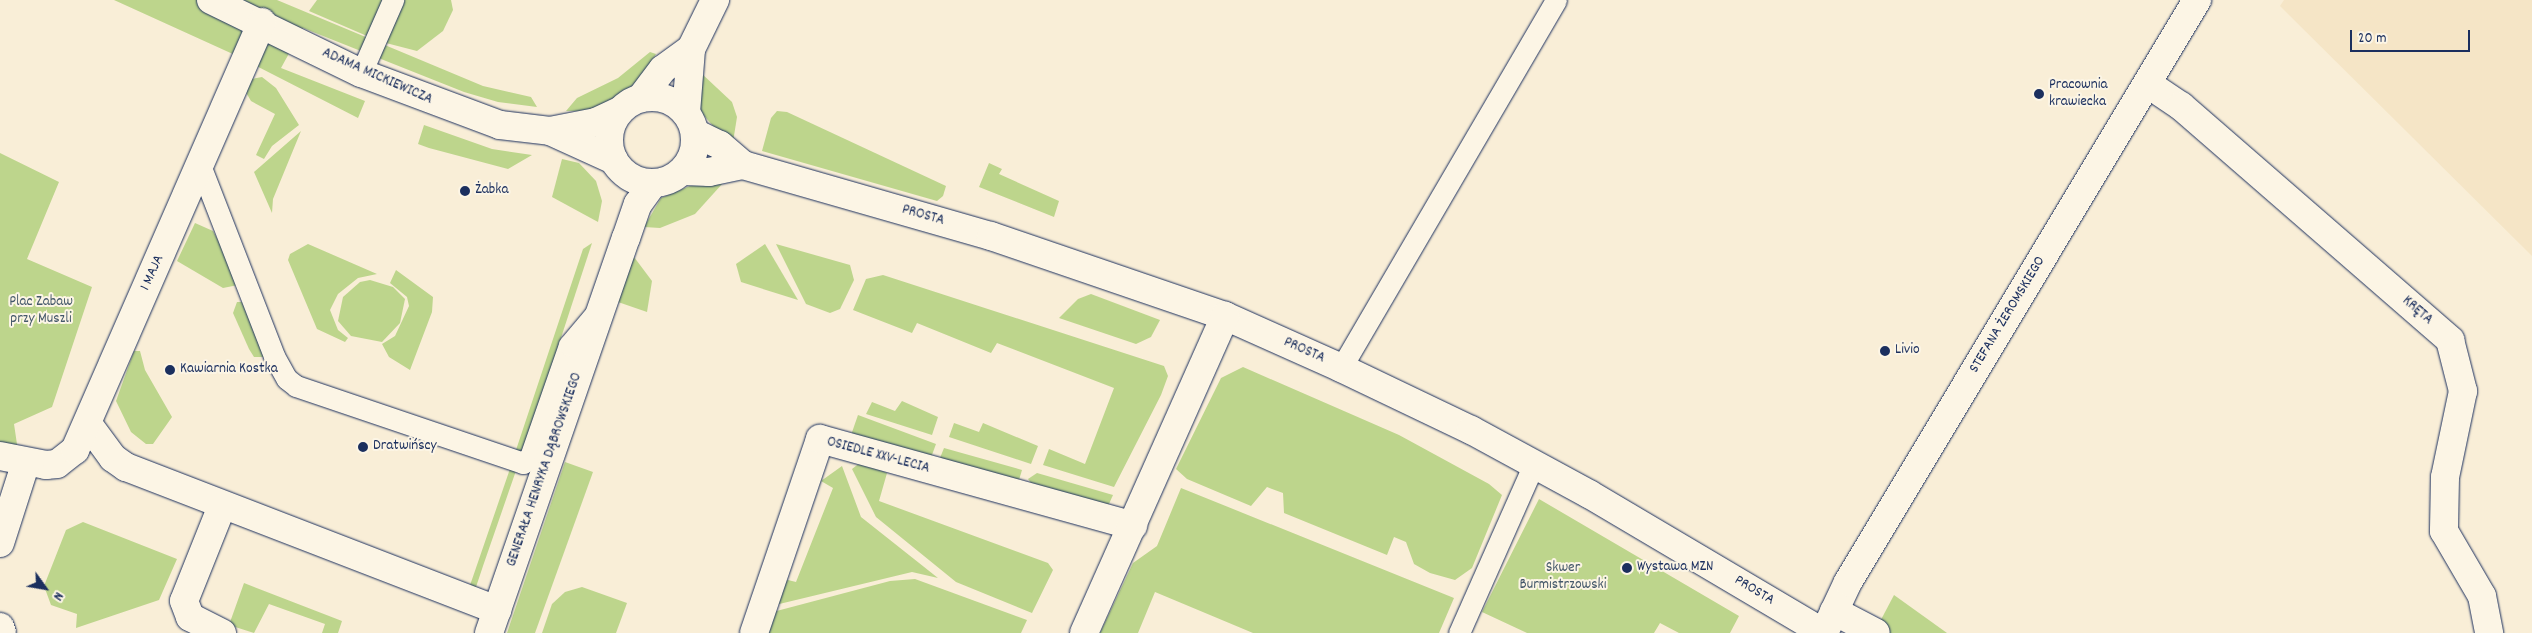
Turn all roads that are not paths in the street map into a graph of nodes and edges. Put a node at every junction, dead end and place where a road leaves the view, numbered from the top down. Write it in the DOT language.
graph roads {
  1 [pos="211,0"];
  2 [pos="393,0"];
  3 [pos="715,0"];
  4 [pos="1556,0"];
  5 [pos="2197,0"];
  6 [pos="262,22"];
  7 [pos="691,49"];
  8 [pos="361,73"];
  9 [pos="2148,84"];
  10 [pos="630,104"];
  11 [pos="691,123"];
  12 [pos="550,131"];
  13 [pos="614,160"];
  14 [pos="200,165"];
  15 [pos="743,165"];
  16 [pos="684,171"];
  17 [pos="653,183"];
  18 [pos="602,306"];
  19 [pos="1225,316"];
  20 [pos="1342,368"];
  21 [pos="88,424"];
  22 [pos="0,456"];
  23 [pos="26,462"];
  24 [pos="1534,464"];
  25 [pos="222,506"];
  26 [pos="1133,526"];
  27 [pos="0,543"];
  28 [pos="493,622"];
  29 [pos="0,626"];
  30 [pos="1827,626"];
  31 [pos="2,633"];
  32 [pos="222,633"];
  33 [pos="754,633"];
  34 [pos="1084,633"];
  35 [pos="1459,633"];
  36 [pos="1876,633"];
  37 [pos="2489,633"];
  1 -- 6 [label="street, ADAMA MICKIEWICZA"];
  2 -- 8 [label="lane"];
  3 -- 7 [label="street"];
  4 -- 20 [label="lane"];
  5 -- 9 [label="street, STEFANA ŻEROMSKIEGO"];
  6 -- 8 [label="street, ADAMA MICKIEWICZA"];
  6 -- 14 [label="street, 1 MAJA"];
  7 -- 10 [label="street"];
  7 -- 11 [label="street"];
  8 -- 12 [label="street, ADAMA MICKIEWICZA"];
  9 -- 30 [label="street, STEFANA ŻEROMSKIEGO"];
  9 -- 37 [label="street, KRĘTA"];
  10 -- 11 [label="street"];
  10 -- 12 [label="street, ADAMA MICKIEWICZA"];
  10 -- 13 [label="street"];
  11 -- 15 [label="street, PROSTA"];
  11 -- 16 [label="street"];
  12 -- 13 [label="street, ADAMA MICKIEWICZA"];
  13 -- 17 [label="street"];
  14 -- 18 [label="lane, GENERAŁA HENRYKA DĄBROWSKIEGO"];
  14 -- 21 [label="street, 1 MAJA"];
  15 -- 16 [label="street, PROSTA"];
  15 -- 19 [label="street, PROSTA"];
  16 -- 17 [label="street"];
  17 -- 18 [label="street, GENERAŁA HENRYKA DĄBROWSKIEGO"];
  18 -- 28 [label="street, GENERAŁA HENRYKA DĄBROWSKIEGO"];
  19 -- 20 [label="street, PROSTA"];
  19 -- 26 [label="street"];
  20 -- 24 [label="street, PROSTA"];
  21 -- 23 [label="street, 1 MAJA"];
  21 -- 25 [label="street"];
  22 -- 23 [label="street, 1 MAJA"];
  23 -- 27 [label="street"];
  24 -- 30 [label="street, PROSTA"];
  24 -- 35 [label="lane"];
  25 -- 28 [label="street"];
  25 -- 32 [label="street"];
  26 -- 33 [label="street, OSIEDLE XXV-LECIA"];
  26 -- 34 [label="street"];
  29 -- 31 [label="street"];
  30 -- 36 [label="street, PROSTA"];
}
